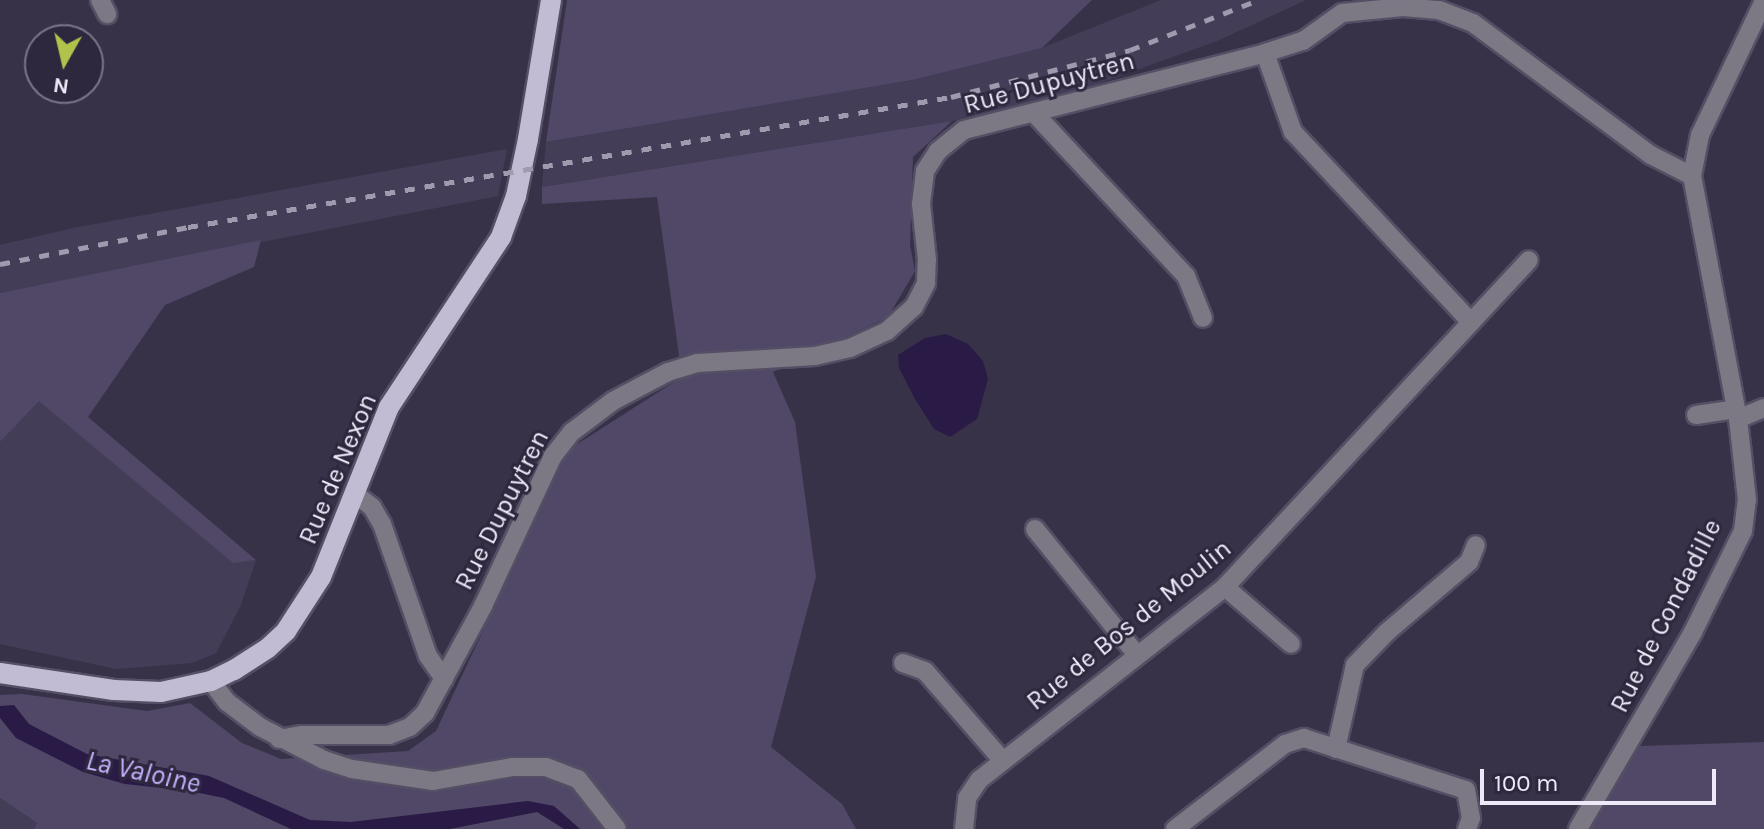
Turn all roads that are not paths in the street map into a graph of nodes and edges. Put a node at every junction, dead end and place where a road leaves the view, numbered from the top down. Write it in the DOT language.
graph roads {
  1 [pos="551,0"];
  2 [pos="1764,1"];
  3 [pos="1339,7"];
  4 [pos="1265,53"];
  5 [pos="1034,113"];
  6 [pos="1692,176"];
  7 [pos="1529,260"];
  8 [pos="1203,318"];
  9 [pos="1471,322"];
  10 [pos="1764,408"];
  11 [pos="1737,414"];
  12 [pos="1696,415"];
  13 [pos="354,493"];
  14 [pos="1035,529"];
  15 [pos="1476,545"];
  16 [pos="1225,587"];
  17 [pos="1291,644"];
  18 [pos="1137,655"];
  19 [pos="903,663"];
  20 [pos="0,673"];
  21 [pos="444,679"];
  22 [pos="211,681"];
  23 [pos="279,739"];
  24 [pos="1336,749"];
  25 [pos="1003,761"];
  26 [pos="617,829"];
  27 [pos="964,829"];
  28 [pos="1175,829"];
  29 [pos="1467,829"];
  30 [pos="1578,829"];
  1 -- 13 [label="main road, Rue de Nexon"];
  2 -- 6 [label="street, Rue de Condadille"];
  3 -- 4 [label="street, Rue Dupuytren"];
  3 -- 6 [label="street, Rue Dupuytren"];
  4 -- 5 [label="street, Rue Dupuytren"];
  4 -- 9 [label="street"];
  5 -- 8 [label="street"];
  5 -- 21 [label="street, Rue Dupuytren"];
  6 -- 11 [label="street, Rue de Condadille"];
  7 -- 9 [label="street, Rue de Bos de Moulin"];
  9 -- 16 [label="street, Rue de Bos de Moulin"];
  10 -- 11 [label="street"];
  11 -- 12 [label="street"];
  11 -- 30 [label="street, Rue de Condadille"];
  13 -- 21 [label="street"];
  13 -- 22 [label="main road, Rue de Nexon"];
  14 -- 18 [label="street"];
  15 -- 24 [label="street"];
  16 -- 17 [label="street"];
  16 -- 18 [label="street, Rue de Bos de Moulin"];
  18 -- 25 [label="street, Rue de Bos de Moulin"];
  19 -- 25 [label="street"];
  20 -- 22 [label="main road, Rue de Nexon"];
  21 -- 23 [label="street, Rue Dupuytren"];
  22 -- 23 [label="street"];
  23 -- 26 [label="street"];
  24 -- 28 [label="street"];
  24 -- 29 [label="street"];
  25 -- 27 [label="street, Rue de Bos de Moulin"];
}
